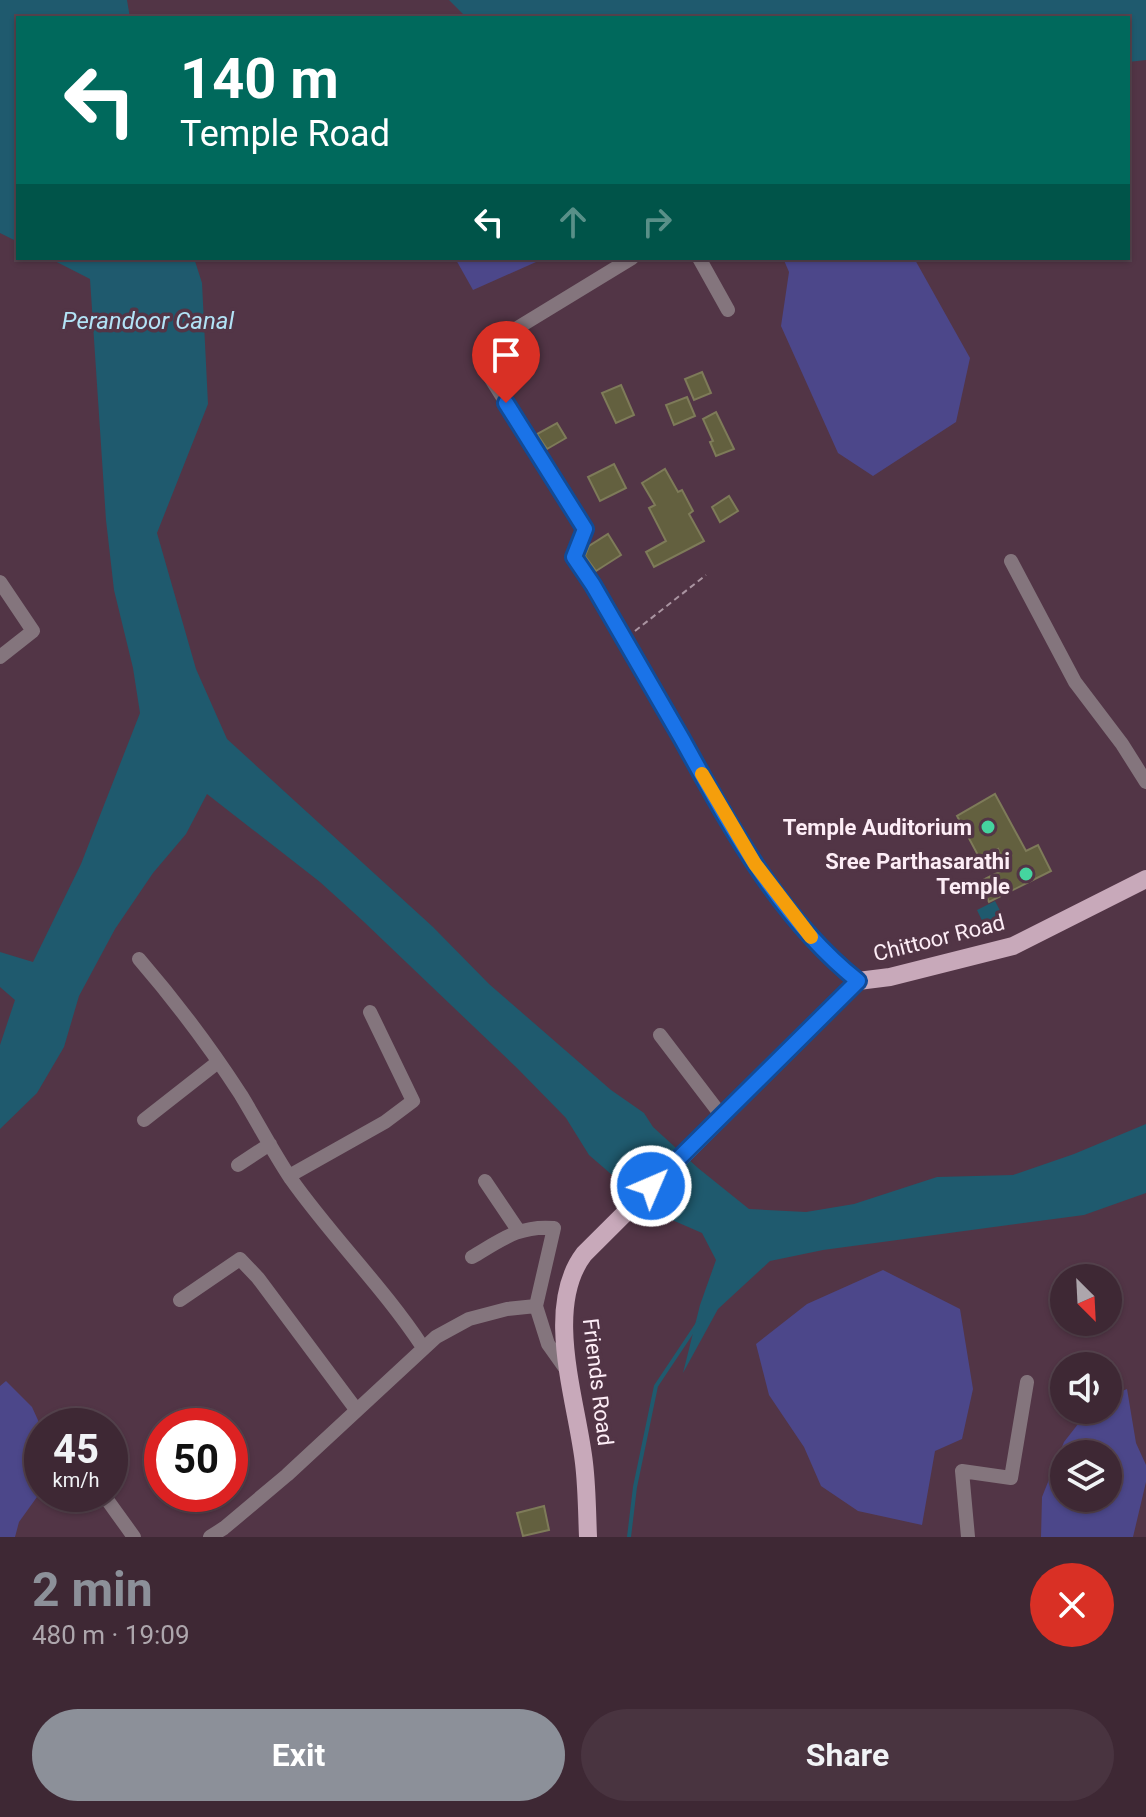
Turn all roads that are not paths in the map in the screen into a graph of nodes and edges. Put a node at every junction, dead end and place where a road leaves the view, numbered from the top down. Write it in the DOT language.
graph roads {
  1 [pos="629,260"];
  2 [pos="700,260"];
  3 [pos="728,310"];
  4 [pos="1011,561"];
  5 [pos="0,582"];
  6 [pos="0,657"];
  7 [pos="1146,782"];
  8 [pos="1146,879"];
  9 [pos="139,959"];
  10 [pos="858,981"];
  11 [pos="370,1012"];
  12 [pos="660,1035"];
  13 [pos="218,1062"];
  14 [pos="721,1115"];
  15 [pos="144,1120"];
  16 [pos="270,1144"];
  17 [pos="238,1165"];
  18 [pos="289,1176"];
  19 [pos="485,1181"];
  20 [pos="630,1208"];
  21 [pos="518,1230"];
  22 [pos="472,1257"];
  23 [pos="180,1300"];
  24 [pos="536,1306"];
  25 [pos="422,1346"];
  26 [pos="570,1375"];
  27 [pos="1027,1382"];
  28 [pos="355,1408"];
  29 [pos="116,1512"];
  30 [pos="134,1537"];
  31 [pos="210,1537"];
  32 [pos="588,1537"];
  33 [pos="968,1537"];
  1 -- 10 [label="street"];
  2 -- 3 [label="street"];
  4 -- 7 [label="street"];
  5 -- 6 [label="street"];
  8 -- 10 [label="main road, Chittoor Road"];
  9 -- 13 [label="street"];
  10 -- 14 [label="main road, Chittoor Road"];
  11 -- 18 [label="street"];
  12 -- 14 [label="street"];
  13 -- 15 [label="street"];
  13 -- 16 [label="street"];
  14 -- 20 [label="main road, Chittoor Road"];
  16 -- 17 [label="street"];
  16 -- 18 [label="street"];
  18 -- 25 [label="street"];
  19 -- 21 [label="street"];
  20 -- 26 [label="main road, Friends Road"];
  21 -- 22 [label="street"];
  21 -- 24 [label="street"];
  23 -- 28 [label="street"];
  24 -- 25 [label="street"];
  24 -- 26 [label="street"];
  25 -- 28 [label="street"];
  26 -- 32 [label="main road, Friends Road"];
  27 -- 33 [label="street"];
  28 -- 31 [label="street"];
  29 -- 30 [label="street"];
}
